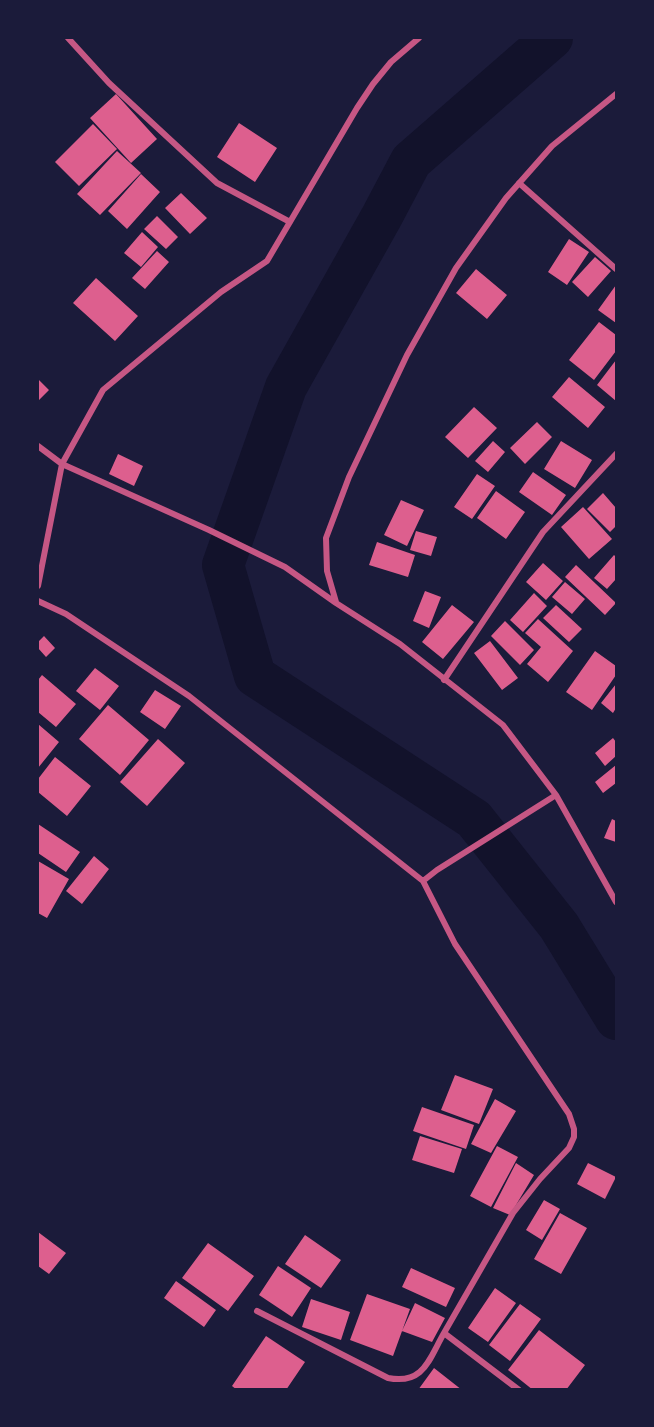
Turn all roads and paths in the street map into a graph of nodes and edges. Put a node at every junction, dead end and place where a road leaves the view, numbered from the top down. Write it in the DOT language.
graph roads {
  1 [pos="68,38"];
  2 [pos="419,38"];
  3 [pos="616,94"];
  4 [pos="519,183"];
  5 [pos="290,222"];
  6 [pos="616,269"];
  7 [pos="38,447"];
  8 [pos="616,454"];
  9 [pos="62,464"];
  10 [pos="38,586"];
  11 [pos="38,602"];
  12 [pos="336,603"];
  13 [pos="444,680"];
  14 [pos="556,795"];
  15 [pos="423,881"];
  16 [pos="616,902"];
  17 [pos="257,1311"];
  18 [pos="444,1333"];
  19 [pos="519,1389"];
  1 -- 5 [label="street"];
  2 -- 5 [label="street"];
  3 -- 4 [label="street"];
  4 -- 6 [label="street"];
  4 -- 12 [label="street"];
  5 -- 9 [label="street"];
  7 -- 9 [label="street"];
  8 -- 13 [label="street"];
  9 -- 10 [label="street"];
  9 -- 12 [label="street"];
  11 -- 15 [label="street"];
  12 -- 13 [label="street"];
  13 -- 14 [label="street"];
  14 -- 15 [label="street"];
  14 -- 16 [label="street"];
  15 -- 18 [label="street"];
  17 -- 18 [label="street"];
  18 -- 19 [label="street"];
}
